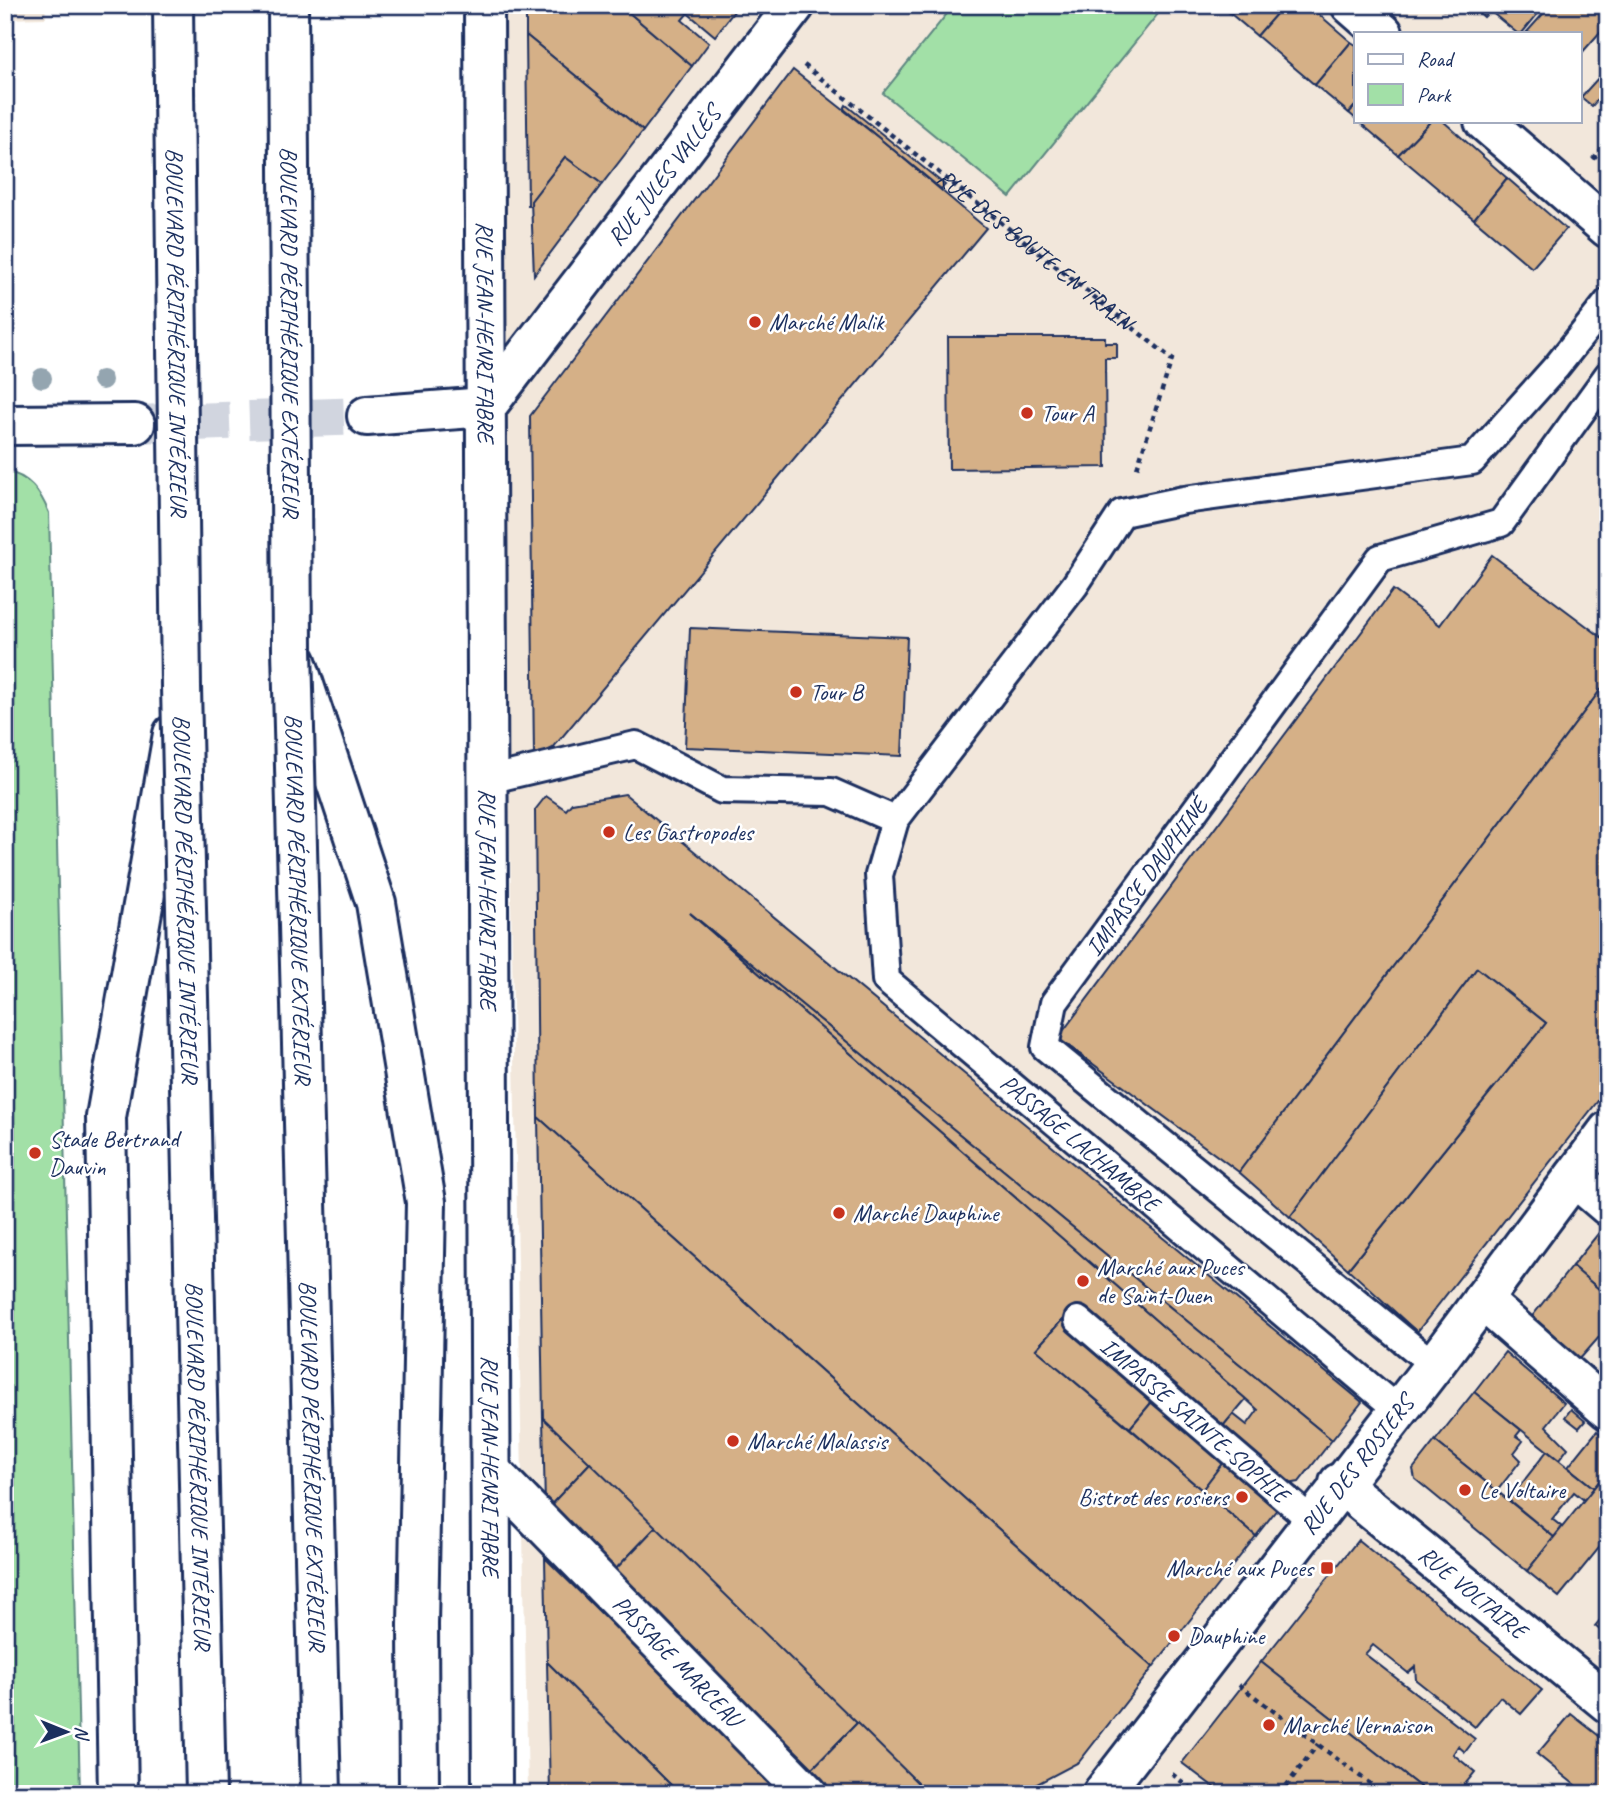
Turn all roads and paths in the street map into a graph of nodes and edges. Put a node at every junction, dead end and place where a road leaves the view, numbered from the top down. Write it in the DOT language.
graph roads {
  1 [pos="173,5"];
  2 [pos="288,5"];
  3 [pos="484,5"];
  4 [pos="795,5"];
  5 [pos="1351,5"];
  6 [pos="1382,32"];
  7 [pos="770,38"];
  8 [pos="1485,122"];
  9 [pos="1608,228"];
  10 [pos="1608,302"];
  11 [pos="1608,375"];
  12 [pos="486,407"];
  13 [pos="367,416"];
  14 [pos="135,424"];
  15 [pos="5,425"];
  16 [pos="1122,513"];
  17 [pos="292,649"];
  18 [pos="181,687"];
  19 [pos="488,780"];
  20 [pos="895,820"];
  21 [pos="1608,1131"];
  22 [pos="1574,1177"];
  23 [pos="1608,1206"];
  24 [pos="1482,1300"];
  25 [pos="1078,1320"];
  26 [pos="1434,1365"];
  27 [pos="1398,1410"];
  28 [pos="1608,1410"];
  29 [pos="491,1471"];
  30 [pos="1339,1483"];
  31 [pos="1311,1520"];
  32 [pos="1205,1659"];
  33 [pos="1608,1703"];
  34 [pos="1318,1744"];
  35 [pos="1168,1771"];
  36 [pos="1373,1786"];
  37 [pos="118,1794"];
  38 [pos="206,1794"];
  39 [pos="321,1794"];
  40 [pos="419,1794"];
  41 [pos="492,1794"];
  42 [pos="808,1794"];
  43 [pos="1102,1794"];
  44 [pos="1198,1794"];
  45 [pos="1280,1794"];
  1 -- 18 [label="main road, BOULEVARD PÉRIPHÉRIQUE INTÉRIEUR, bridge"];
  2 -- 17 [label="main road, BOULEVARD PÉRIPHÉRIQUE EXTÉRIEUR, bridge"];
  3 -- 12 [label="main road, RUE JEAN-HENRI FABRE"];
  4 -- 7 [label="main road, RUE JULES VALLÈS"];
  5 -- 6 [label="main road"];
  7 -- 12 [label="main road, RUE JULES VALLÈS"];
  7 -- 16 [label="path, RUE DES BOUTE EN TRAIN"];
  8 -- 9 [label="main road"];
  10 -- 16 [label="lane"];
  11 -- 26 [label="lane, IMPASSE DAUPHINÉ"];
  12 -- 13 [label="main road"];
  12 -- 19 [label="main road, RUE JEAN-HENRI FABRE"];
  14 -- 15 [label="main road"];
  16 -- 20 [label="lane"];
  17 -- 39 [label="main road, BOULEVARD PÉRIPHÉRIQUE EXTÉRIEUR, bridge"];
  17 -- 40 [label="main road, bridge"];
  18 -- 37 [label="main road, bridge"];
  18 -- 38 [label="main road, BOULEVARD PÉRIPHÉRIQUE INTÉRIEUR, bridge"];
  19 -- 20 [label="lane"];
  19 -- 29 [label="main road, RUE JEAN-HENRI FABRE"];
  20 -- 27 [label="lane, PASSAGE LACHAMBRE"];
  21 -- 22 [label="main road, RUE DES ROSIERS"];
  22 -- 23 [label="main road"];
  22 -- 24 [label="main road, RUE DES ROSIERS"];
  24 -- 26 [label="main road, RUE DES ROSIERS"];
  24 -- 28 [label="main road"];
  25 -- 31 [label="lane, IMPASSE SAINTE-SOPHIE"];
  26 -- 27 [label="main road, RUE DES ROSIERS"];
  27 -- 30 [label="main road, RUE DES ROSIERS"];
  29 -- 41 [label="main road, RUE JEAN-HENRI FABRE"];
  29 -- 42 [label="main road, PASSAGE MARCEAU"];
  30 -- 31 [label="main road, RUE DES ROSIERS"];
  30 -- 33 [label="main road, RUE VOLTAIRE"];
  31 -- 32 [label="main road, RUE DES ROSIERS"];
  32 -- 34 [label="path"];
  32 -- 43 [label="main road, RUE DES ROSIERS"];
  34 -- 36 [label="path"];
  34 -- 45 [label="path"];
  35 -- 44 [label="path"];
}
